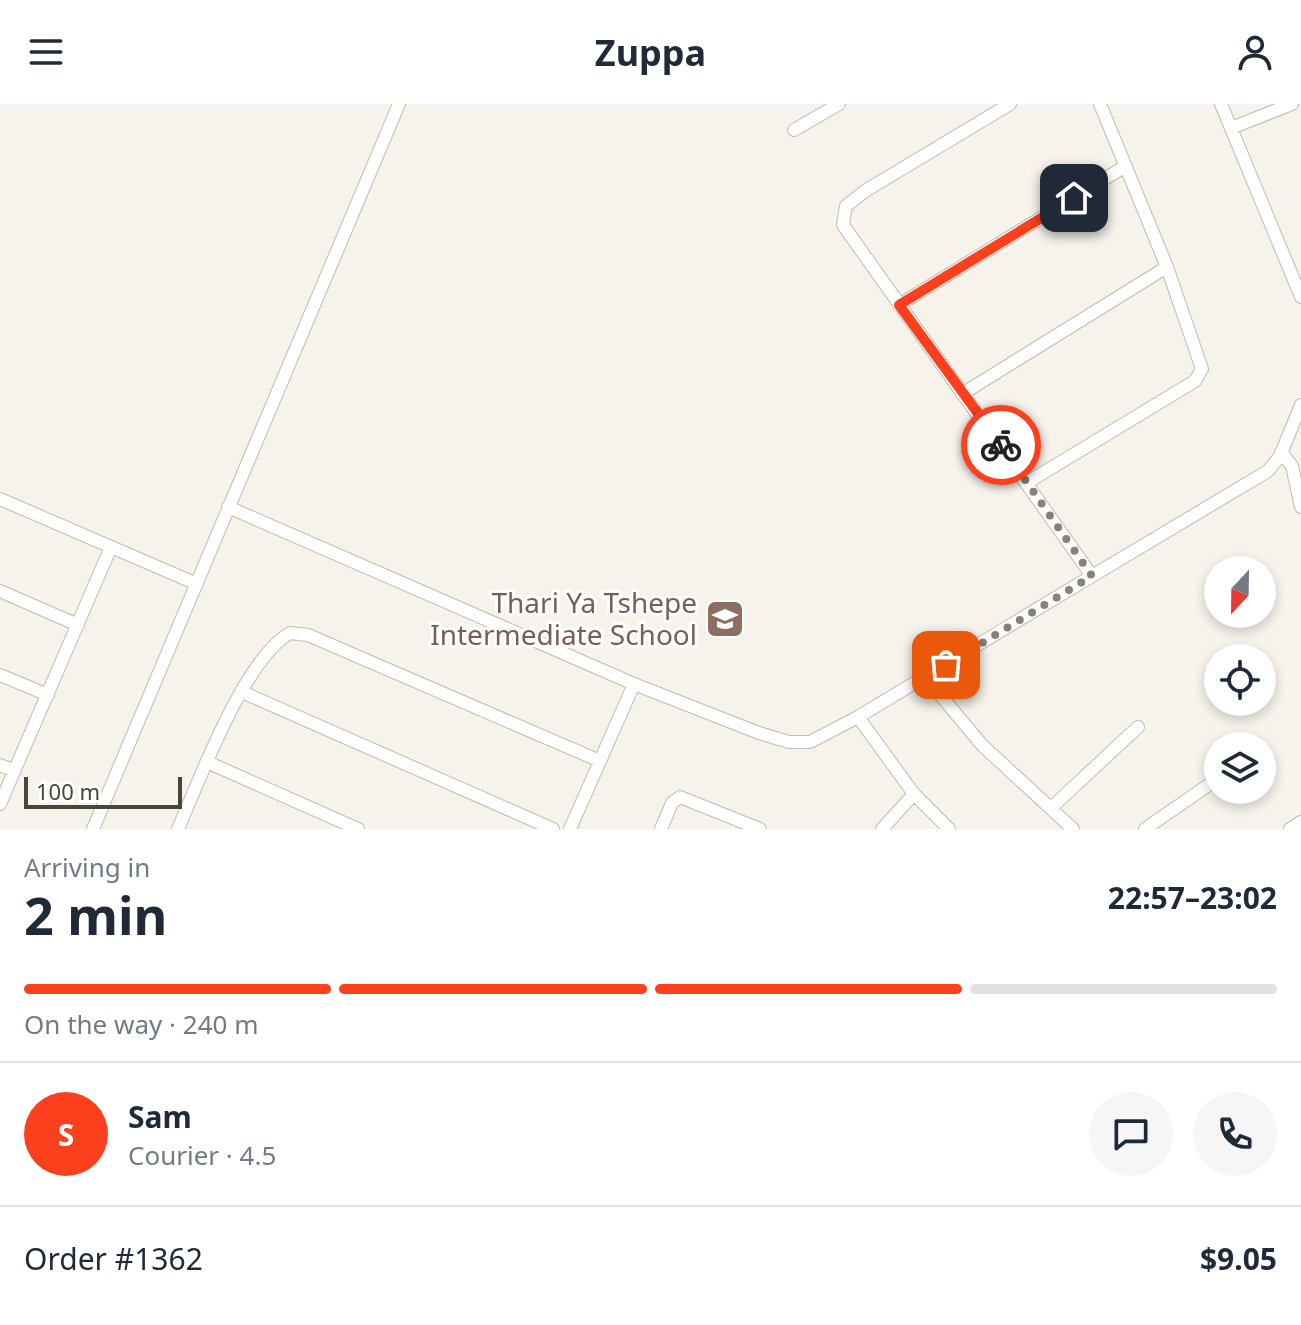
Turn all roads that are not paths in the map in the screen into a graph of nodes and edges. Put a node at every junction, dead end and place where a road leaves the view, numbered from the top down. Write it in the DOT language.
graph roads {
  1 [pos="399,104"];
  2 [pos="839,104"];
  3 [pos="1010,104"];
  4 [pos="1100,104"];
  5 [pos="1221,104"];
  6 [pos="1292,104"];
  7 [pos="1231,128"];
  8 [pos="794,130"];
  9 [pos="1124,167"];
  10 [pos="1167,267"];
  11 [pos="1296,271"];
  12 [pos="1301,297"];
  13 [pos="899,305"];
  14 [pos="962,394"];
  15 [pos="1301,405"];
  16 [pos="1281,452"];
  17 [pos="1028,482"];
  18 [pos="0,499"];
  19 [pos="228,507"];
  20 [pos="1301,507"];
  21 [pos="111,547"];
  22 [pos="1092,576"];
  23 [pos="197,584"];
  24 [pos="0,591"];
  25 [pos="78,625"];
  26 [pos="0,675"];
  27 [pos="926,678"];
  28 [pos="634,684"];
  29 [pos="242,692"];
  30 [pos="48,695"];
  31 [pos="858,717"];
  32 [pos="1138,727"];
  33 [pos="600,761"];
  34 [pos="207,762"];
  35 [pos="0,765"];
  36 [pos="15,771"];
  37 [pos="1204,788"];
  38 [pos="914,794"];
  39 [pos="0,804"];
  40 [pos="1051,808"];
  41 [pos="1301,822"];
  42 [pos="93,829"];
  43 [pos="178,829"];
  44 [pos="358,829"];
  45 [pos="553,829"];
  46 [pos="570,829"];
  47 [pos="661,829"];
  48 [pos="760,829"];
  49 [pos="882,829"];
  50 [pos="949,829"];
  51 [pos="1073,829"];
  52 [pos="1145,829"];
  53 [pos="1290,829"];
  1 -- 19 [label="street"];
  2 -- 8 [label="street"];
  3 -- 13 [label="street"];
  4 -- 9 [label="street"];
  5 -- 7 [label="street"];
  6 -- 7 [label="street"];
  7 -- 11 [label="street"];
  9 -- 10 [label="street"];
  9 -- 13 [label="street"];
  10 -- 14 [label="street"];
  10 -- 17 [label="street"];
  11 -- 12 [label="street"];
  13 -- 14 [label="street"];
  14 -- 17 [label="street"];
  15 -- 16 [label="street"];
  16 -- 20 [label="street"];
  16 -- 22 [label="street"];
  17 -- 22 [label="street"];
  18 -- 21 [label="street"];
  19 -- 23 [label="street"];
  19 -- 28 [label="street"];
  21 -- 23 [label="street"];
  21 -- 25 [label="street"];
  22 -- 27 [label="street"];
  23 -- 42 [label="street"];
  24 -- 25 [label="street"];
  25 -- 30 [label="street"];
  26 -- 30 [label="street"];
  27 -- 31 [label="street"];
  27 -- 40 [label="street"];
  28 -- 31 [label="street"];
  28 -- 33 [label="street"];
  29 -- 33 [label="street"];
  29 -- 34 [label="street"];
  29 -- 45 [label="street"];
  30 -- 36 [label="street"];
  31 -- 38 [label="street"];
  32 -- 40 [label="street"];
  33 -- 46 [label="street"];
  34 -- 43 [label="street"];
  34 -- 44 [label="street"];
  35 -- 36 [label="street"];
  36 -- 39 [label="street"];
  37 -- 52 [label="street"];
  38 -- 49 [label="street"];
  38 -- 50 [label="street"];
  40 -- 51 [label="street"];
  41 -- 53 [label="street"];
  47 -- 48 [label="street"];
}
